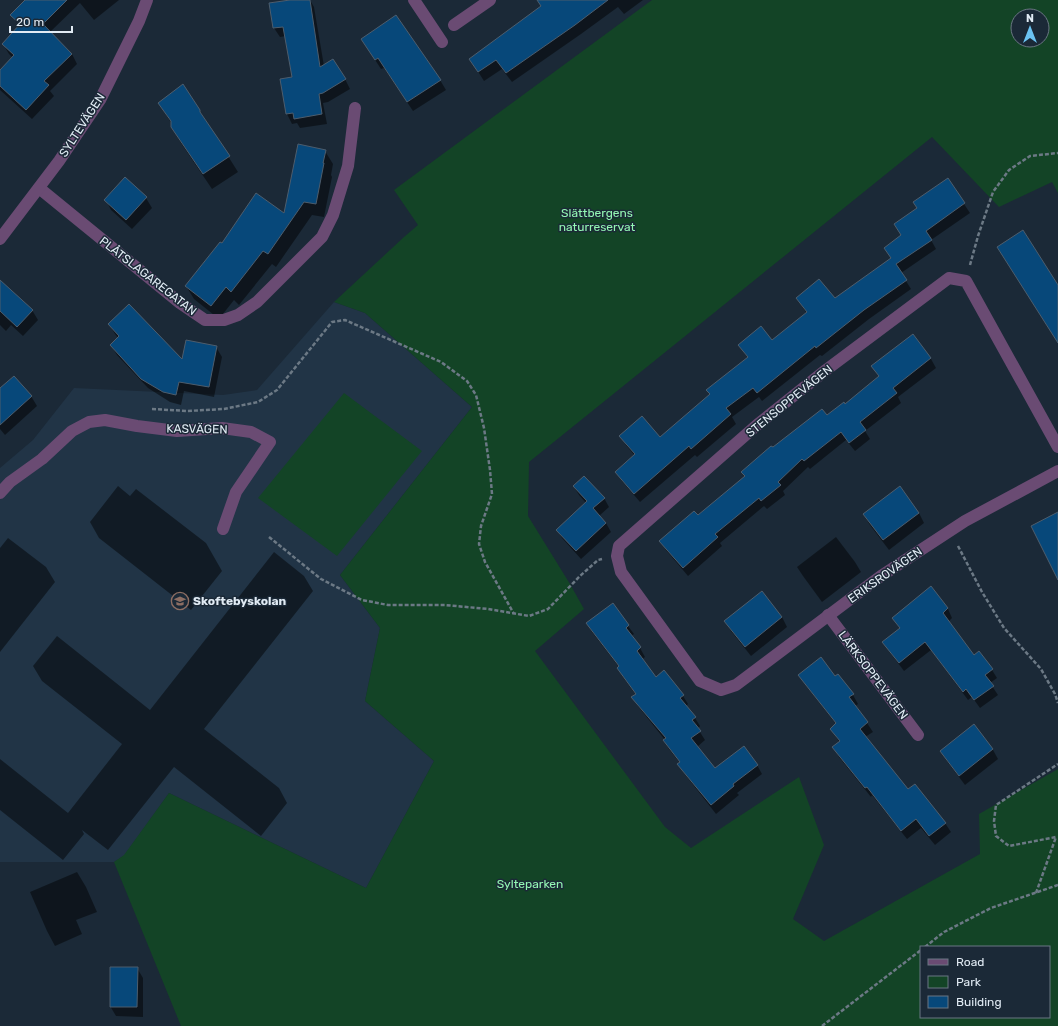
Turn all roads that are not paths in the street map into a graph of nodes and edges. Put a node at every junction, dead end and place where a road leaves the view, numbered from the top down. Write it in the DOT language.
graph roads {
  1 [pos="147,0"];
  2 [pos="414,0"];
  3 [pos="490,0"];
  4 [pos="454,25"];
  5 [pos="442,42"];
  6 [pos="355,108"];
  7 [pos="39,188"];
  8 [pos="0,239"];
  9 [pos="1058,446"];
  10 [pos="1058,471"];
  11 [pos="0,493"];
  12 [pos="222,529"];
  13 [pos="828,615"];
  14 [pos="721,690"];
  15 [pos="918,735"];
  1 -- 7 [label="street, SYLTEVÄGEN"];
  2 -- 5 [label="street"];
  3 -- 4 [label="street"];
  6 -- 7 [label="street, PLÅTSLAGAREGATAN"];
  7 -- 8 [label="street, SYLTEVÄGEN"];
  9 -- 14 [label="street, STENSOPPEVÄGEN"];
  10 -- 13 [label="street, ERIKSROVÄGEN"];
  11 -- 12 [label="street, KASVÄGEN"];
  13 -- 14 [label="street, ERIKSROVÄGEN"];
  13 -- 15 [label="street, LÄRKSOPPEVÄGEN"];
}
